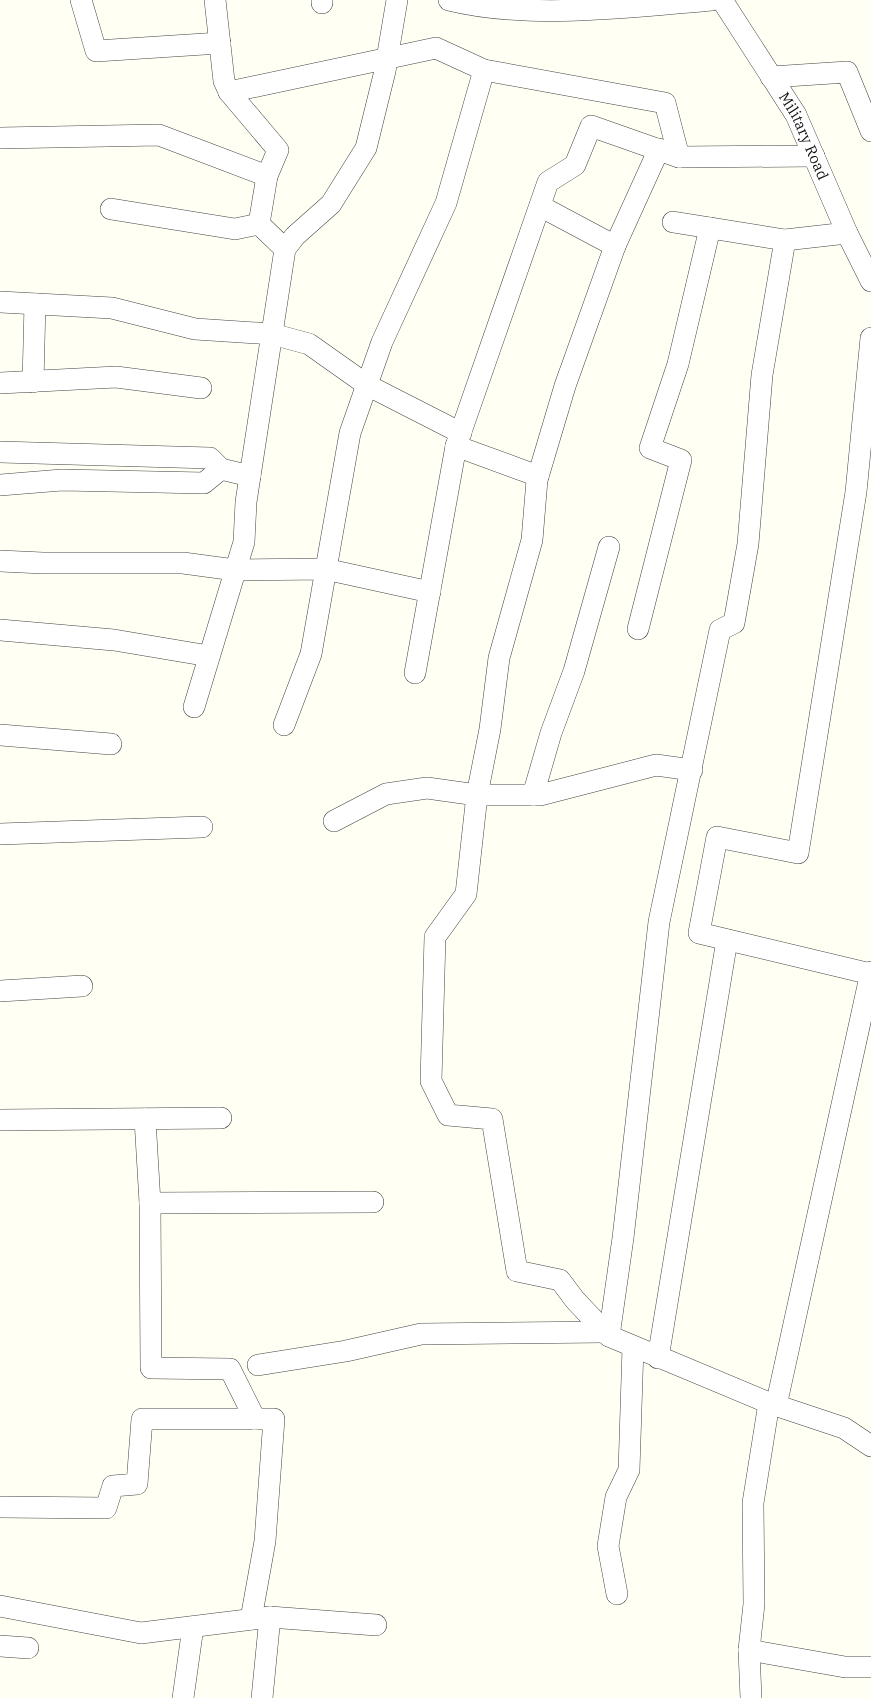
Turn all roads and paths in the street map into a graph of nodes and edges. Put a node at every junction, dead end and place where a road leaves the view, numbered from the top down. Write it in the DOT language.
graph roads {
  1 [pos="81,0"];
  2 [pos="215,0"];
  3 [pos="397,0"];
  4 [pos="449,0"];
  5 [pos="712,0"];
  6 [pos="722,0"];
  7 [pos="220,43"];
  8 [pos="387,58"];
  9 [pos="484,70"];
  10 [pos="771,77"];
  11 [pos="229,92"];
  12 [pos="871,131"];
  13 [pos="0,138"];
  14 [pos="659,149"];
  15 [pos="814,156"];
  16 [pos="679,157"];
  17 [pos="267,176"];
  18 [pos="540,206"];
  19 [pos="111,208"];
  20 [pos="673,222"];
  21 [pos="260,224"];
  22 [pos="710,228"];
  23 [pos="847,233"];
  24 [pos="785,240"];
  25 [pos="615,246"];
  26 [pos="285,249"];
  27 [pos="871,280"];
  28 [pos="0,302"];
  29 [pos="35,304"];
  30 [pos="272,334"];
  31 [pos="871,338"];
  32 [pos="33,382"];
  33 [pos="0,383"];
  34 [pos="367,385"];
  35 [pos="201,388"];
  36 [pos="459,439"];
  37 [pos="0,452"];
  38 [pos="220,469"];
  39 [pos="250,476"];
  40 [pos="538,476"];
  41 [pos="0,485"];
  42 [pos="609,547"];
  43 [pos="0,561"];
  44 [pos="325,569"];
  45 [pos="235,570"];
  46 [pos="430,592"];
  47 [pos="638,629"];
  48 [pos="0,630"];
  49 [pos="209,656"];
  50 [pos="415,673"];
  51 [pos="194,707"];
  52 [pos="284,725"];
  53 [pos="0,735"];
  54 [pos="111,744"];
  55 [pos="692,770"];
  56 [pos="477,795"];
  57 [pos="532,795"];
  58 [pos="334,821"];
  59 [pos="201,827"];
  60 [pos="0,834"];
  61 [pos="727,940"];
  62 [pos="871,973"];
  63 [pos="82,986"];
  64 [pos="0,991"];
  65 [pos="221,1118"];
  66 [pos="145,1119"];
  67 [pos="0,1120"];
  68 [pos="373,1202"];
  69 [pos="150,1203"];
  70 [pos="607,1334"];
  71 [pos="633,1347"];
  72 [pos="658,1358"];
  73 [pos="258,1365"];
  74 [pos="773,1404"];
  75 [pos="255,1419"];
  76 [pos="871,1446"];
  77 [pos="0,1507"];
  78 [pos="617,1594"];
  79 [pos="0,1606"];
  80 [pos="261,1618"];
  81 [pos="376,1625"];
  82 [pos="193,1627"];
  83 [pos="0,1646"];
  84 [pos="28,1648"];
  85 [pos="749,1650"];
  86 [pos="871,1667"];
  87 [pos="183,1698"];
  88 [pos="262,1698"];
  89 [pos="751,1698"];
  1 -- 7 [label="street"];
  2 -- 7 [label="street"];
  3 -- 8 [label="street"];
  4 -- 5 [label="street"];
  6 -- 10 [label="street, Military Road"];
  7 -- 11 [label="street"];
  8 -- 9 [label="street"];
  8 -- 11 [label="street"];
  8 -- 26 [label="street"];
  9 -- 16 [label="street"];
  9 -- 34 [label="street"];
  10 -- 12 [label="street"];
  10 -- 15 [label="street, Military Road"];
  11 -- 17 [label="street"];
  13 -- 17 [label="street"];
  14 -- 16 [label="street"];
  14 -- 18 [label="street"];
  14 -- 25 [label="street"];
  15 -- 16 [label="street"];
  15 -- 23 [label="street, Military Road"];
  17 -- 21 [label="street"];
  18 -- 25 [label="street"];
  18 -- 36 [label="street"];
  19 -- 21 [label="street"];
  20 -- 22 [label="street"];
  21 -- 26 [label="street"];
  22 -- 24 [label="street"];
  22 -- 47 [label="street"];
  23 -- 24 [label="street"];
  23 -- 27 [label="street, Military Road"];
  24 -- 55 [label="street"];
  25 -- 40 [label="street"];
  26 -- 30 [label="street"];
  28 -- 29 [label="street"];
  29 -- 30 [label="street"];
  29 -- 32 [label="street"];
  30 -- 34 [label="street"];
  30 -- 39 [label="street"];
  31 -- 61 [label="street"];
  32 -- 33 [label="street"];
  32 -- 35 [label="street"];
  34 -- 36 [label="street"];
  34 -- 44 [label="street"];
  36 -- 40 [label="street"];
  36 -- 46 [label="street"];
  37 -- 38 [label="street"];
  38 -- 39 [label="street"];
  38 -- 41 [label="street"];
  39 -- 45 [label="street"];
  40 -- 56 [label="street"];
  42 -- 57 [label="street"];
  43 -- 45 [label="street"];
  44 -- 45 [label="street"];
  44 -- 46 [label="street"];
  44 -- 52 [label="street"];
  45 -- 49 [label="street"];
  46 -- 50 [label="street"];
  48 -- 49 [label="street"];
  49 -- 51 [label="street"];
  53 -- 54 [label="street"];
  55 -- 57 [label="street"];
  55 -- 70 [label="street"];
  56 -- 57 [label="street"];
  56 -- 58 [label="street"];
  56 -- 70 [label="street"];
  59 -- 60 [label="street"];
  61 -- 62 [label="street"];
  61 -- 72 [label="street"];
  62 -- 74 [label="street"];
  63 -- 64 [label="street"];
  65 -- 66 [label="street"];
  66 -- 67 [label="street"];
  66 -- 69 [label="street"];
  68 -- 69 [label="street"];
  69 -- 75 [label="street"];
  70 -- 71 [label="street"];
  70 -- 73 [label="street"];
  71 -- 72 [label="street"];
  71 -- 78 [label="street"];
  72 -- 74 [label="street"];
  74 -- 76 [label="street"];
  74 -- 85 [label="street"];
  75 -- 77 [label="street"];
  75 -- 80 [label="street"];
  79 -- 82 [label="street"];
  80 -- 81 [label="street"];
  80 -- 82 [label="street"];
  80 -- 88 [label="street"];
  82 -- 87 [label="street"];
  83 -- 84 [label="street"];
  85 -- 86 [label="street"];
  85 -- 89 [label="street"];
}
